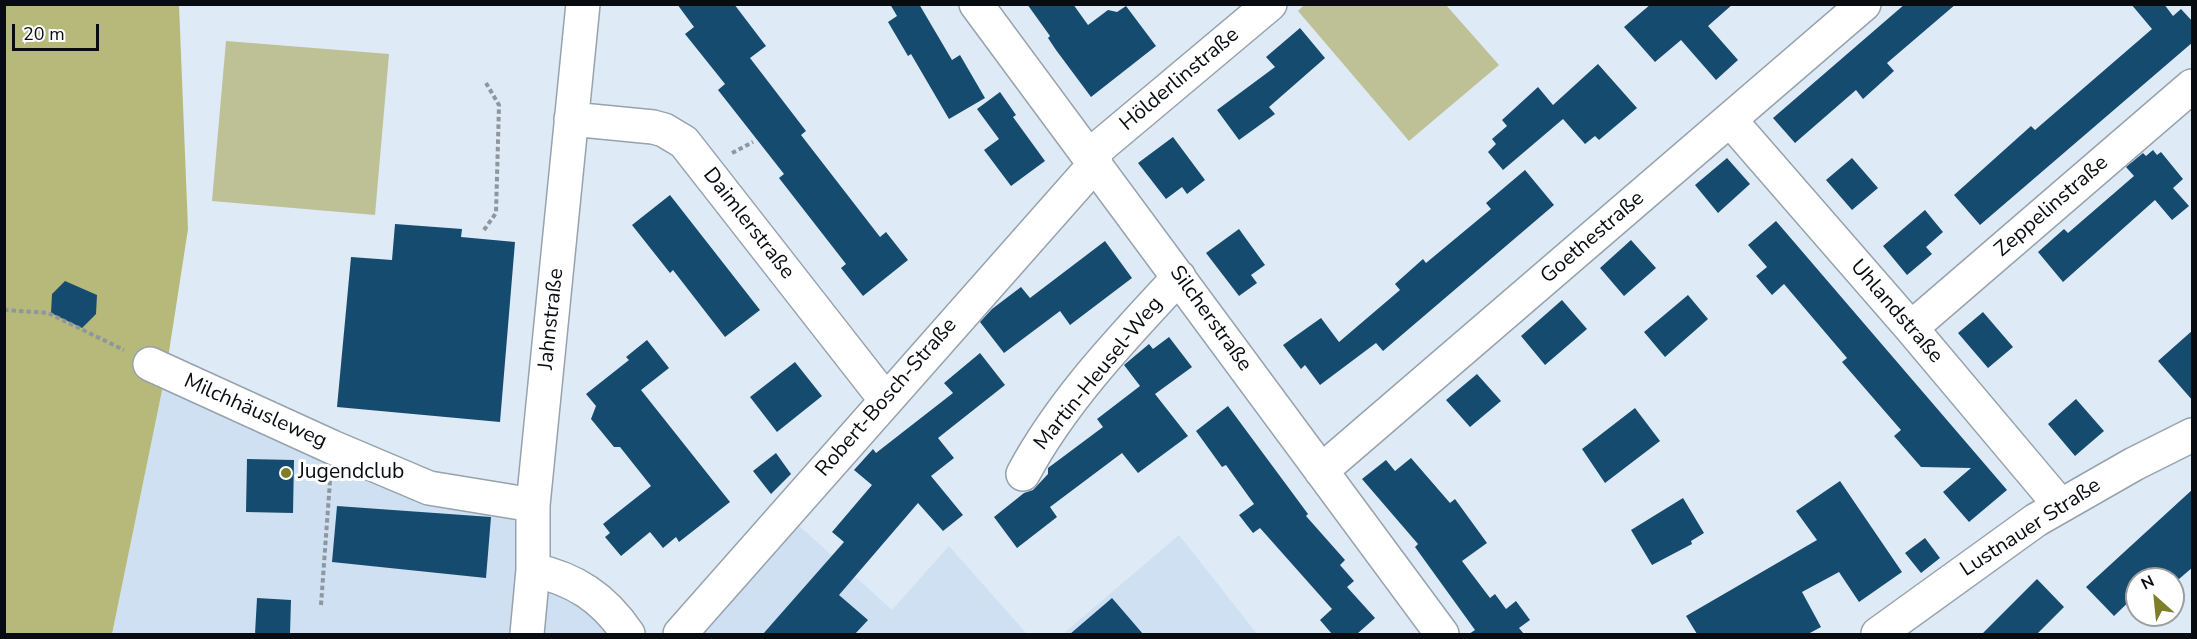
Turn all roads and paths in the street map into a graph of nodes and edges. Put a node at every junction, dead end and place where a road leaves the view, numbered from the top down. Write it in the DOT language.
graph roads {
  1 [pos="583,4"];
  2 [pos="976,4"];
  3 [pos="1270,4"];
  4 [pos="1864,4"];
  5 [pos="486,83"];
  6 [pos="2193,86"];
  7 [pos="572,119"];
  8 [pos="1730,120"];
  9 [pos="1093,159"];
  10 [pos="484,230"];
  11 [pos="1179,277"];
  12 [pos="4,310"];
  13 [pos="1911,328"];
  14 [pos="150,364"];
  15 [pos="885,399"];
  16 [pos="2193,435"];
  17 [pos="332,447"];
  18 [pos="1321,471"];
  19 [pos="1023,474"];
  20 [pos="533,504"];
  21 [pos="2060,505"];
  22 [pos="533,570"];
  23 [pos="321,605"];
  24 [pos="527,634"];
  25 [pos="628,634"];
  26 [pos="680,634"];
  27 [pos="1442,634"];
  28 [pos="1878,634"];
  1 -- 7 [label="street, Jahnstraße"];
  2 -- 9 [label="street, Silcherstraße"];
  3 -- 9 [label="street, Hölderlinstraße"];
  4 -- 8 [label="street, Goethestraße"];
  5 -- 10 [label="path"];
  6 -- 13 [label="street, Zeppelinstraße"];
  7 -- 15 [label="street, Daimlerstraße"];
  7 -- 20 [label="street, Jahnstraße"];
  8 -- 13 [label="street, Uhlandstraße"];
  8 -- 18 [label="street, Goethestraße"];
  9 -- 11 [label="street, Silcherstraße"];
  9 -- 15 [label="street, Robert-Bosch-Straße"];
  11 -- 18 [label="street, Silcherstraße"];
  11 -- 19 [label="street, Martin-Heusel-Weg"];
  12 -- 14 [label="path"];
  13 -- 21 [label="street, Uhlandstraße"];
  14 -- 17 [label="street, Milchhäusleweg"];
  15 -- 26 [label="street, Robert-Bosch-Straße"];
  16 -- 21 [label="street, Lustnauer Straße"];
  17 -- 20 [label="street, Milchhäusleweg"];
  17 -- 23 [label="path"];
  18 -- 27 [label="street, Silcherstraße"];
  20 -- 22 [label="street, Jahnstraße"];
  21 -- 28 [label="street, Lustnauer Straße"];
  22 -- 24 [label="street, Jahnstraße"];
  22 -- 25 [label="street"];
}
